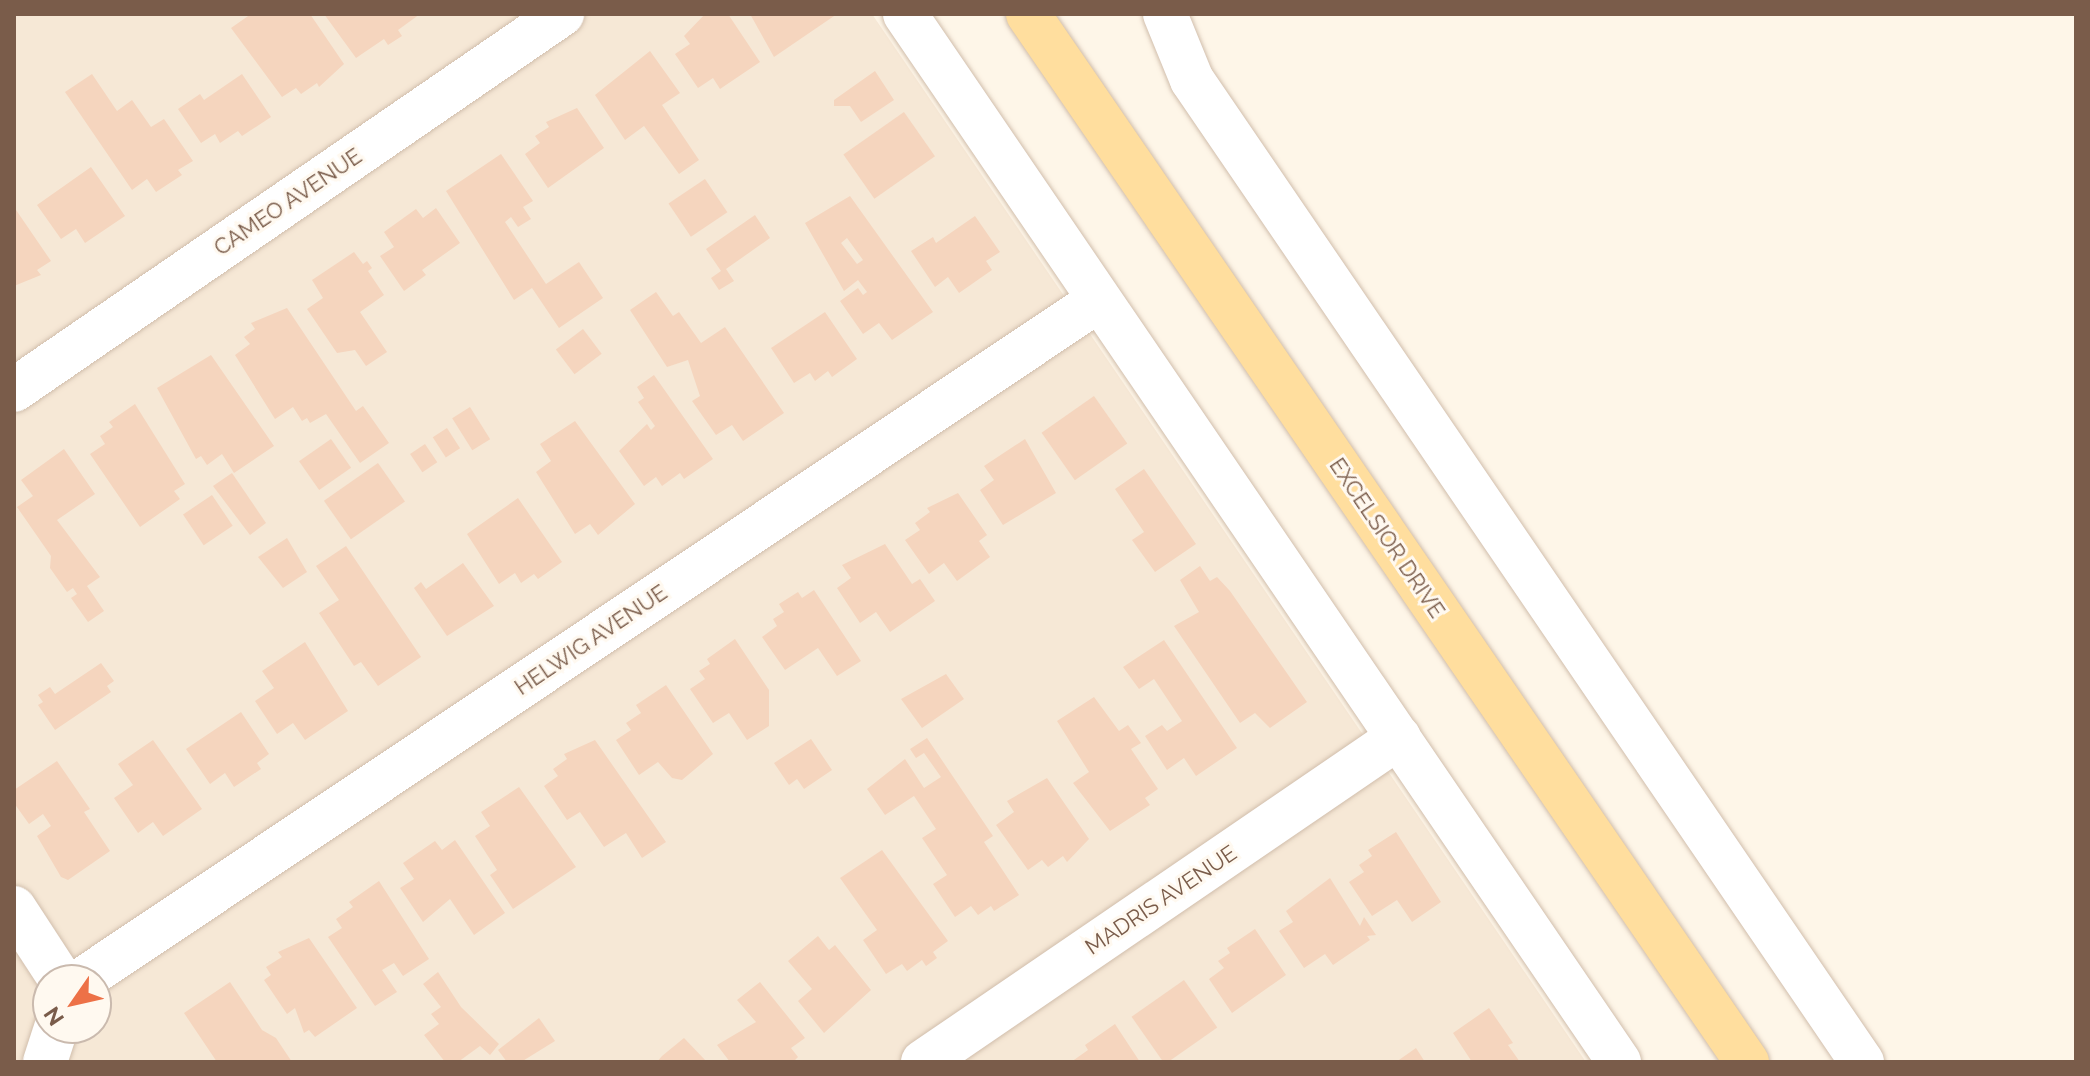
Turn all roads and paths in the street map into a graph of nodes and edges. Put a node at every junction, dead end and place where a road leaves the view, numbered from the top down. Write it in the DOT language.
graph roads {
  1 [pos="562,14"];
  2 [pos="905,14"];
  3 [pos="1028,14"];
  4 [pos="1165,14"];
  5 [pos="1099,300"];
  6 [pos="14,390"];
  7 [pos="1399,737"];
  8 [pos="14,908"];
  9 [pos="51,964"];
  10 [pos="106,964"];
  11 [pos="923,1062"];
  12 [pos="1619,1062"];
  13 [pos="1747,1062"];
  14 [pos="1862,1062"];
  1 -- 6 [label="street, CAMEO AVENUE"];
  2 -- 5 [label="street"];
  3 -- 13 [label="main road, EXCELSIOR DRIVE"];
  4 -- 14 [label="street"];
  5 -- 7 [label="street"];
  5 -- 10 [label="street, HELWIG AVENUE"];
  7 -- 11 [label="street, MADRIS AVENUE"];
  7 -- 12 [label="street"];
  8 -- 9 [label="street"];
}
